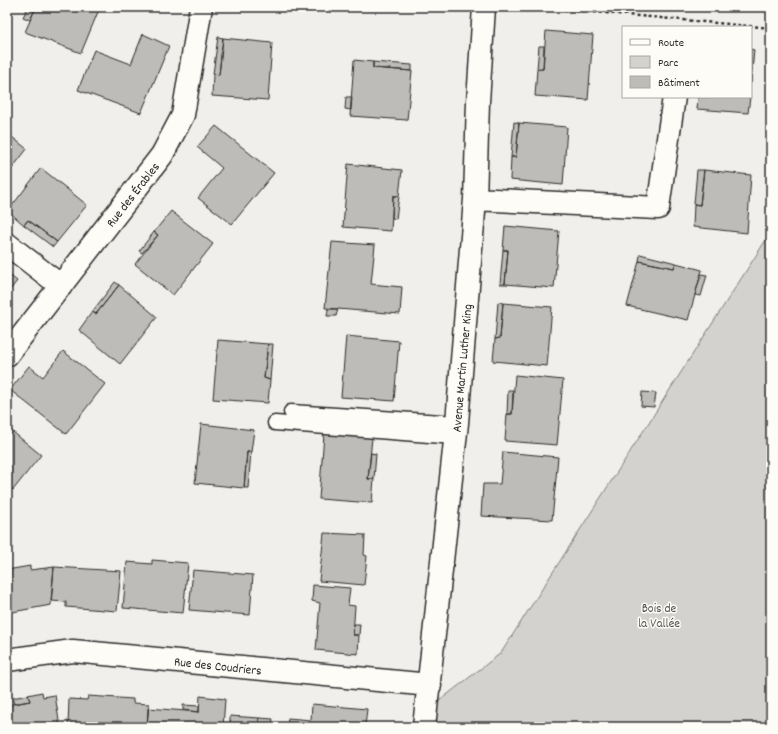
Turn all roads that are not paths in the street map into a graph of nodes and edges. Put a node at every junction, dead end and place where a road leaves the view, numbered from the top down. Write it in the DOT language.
graph roads {
  1 [pos="201,7"];
  2 [pos="484,7"];
  3 [pos="674,98"];
  4 [pos="475,199"];
  5 [pos="7,244"];
  6 [pos="61,286"];
  7 [pos="7,355"];
  8 [pos="292,412"];
  9 [pos="275,423"];
  10 [pos="456,430"];
  11 [pos="7,660"];
  12 [pos="430,685"];
  13 [pos="424,727"];
  1 -- 6 [label="street, Rue des Érables"];
  2 -- 4 [label="street, Avenue Martin Luther King"];
  3 -- 4 [label="street"];
  4 -- 10 [label="street, Avenue Martin Luther King"];
  5 -- 6 [label="street"];
  6 -- 7 [label="street, Rue des Érables"];
  8 -- 10 [label="lane"];
  9 -- 10 [label="lane"];
  10 -- 12 [label="street, Avenue Martin Luther King"];
  11 -- 12 [label="street, Rue des Coudriers"];
  12 -- 13 [label="street, Avenue Martin Luther King"];
}
